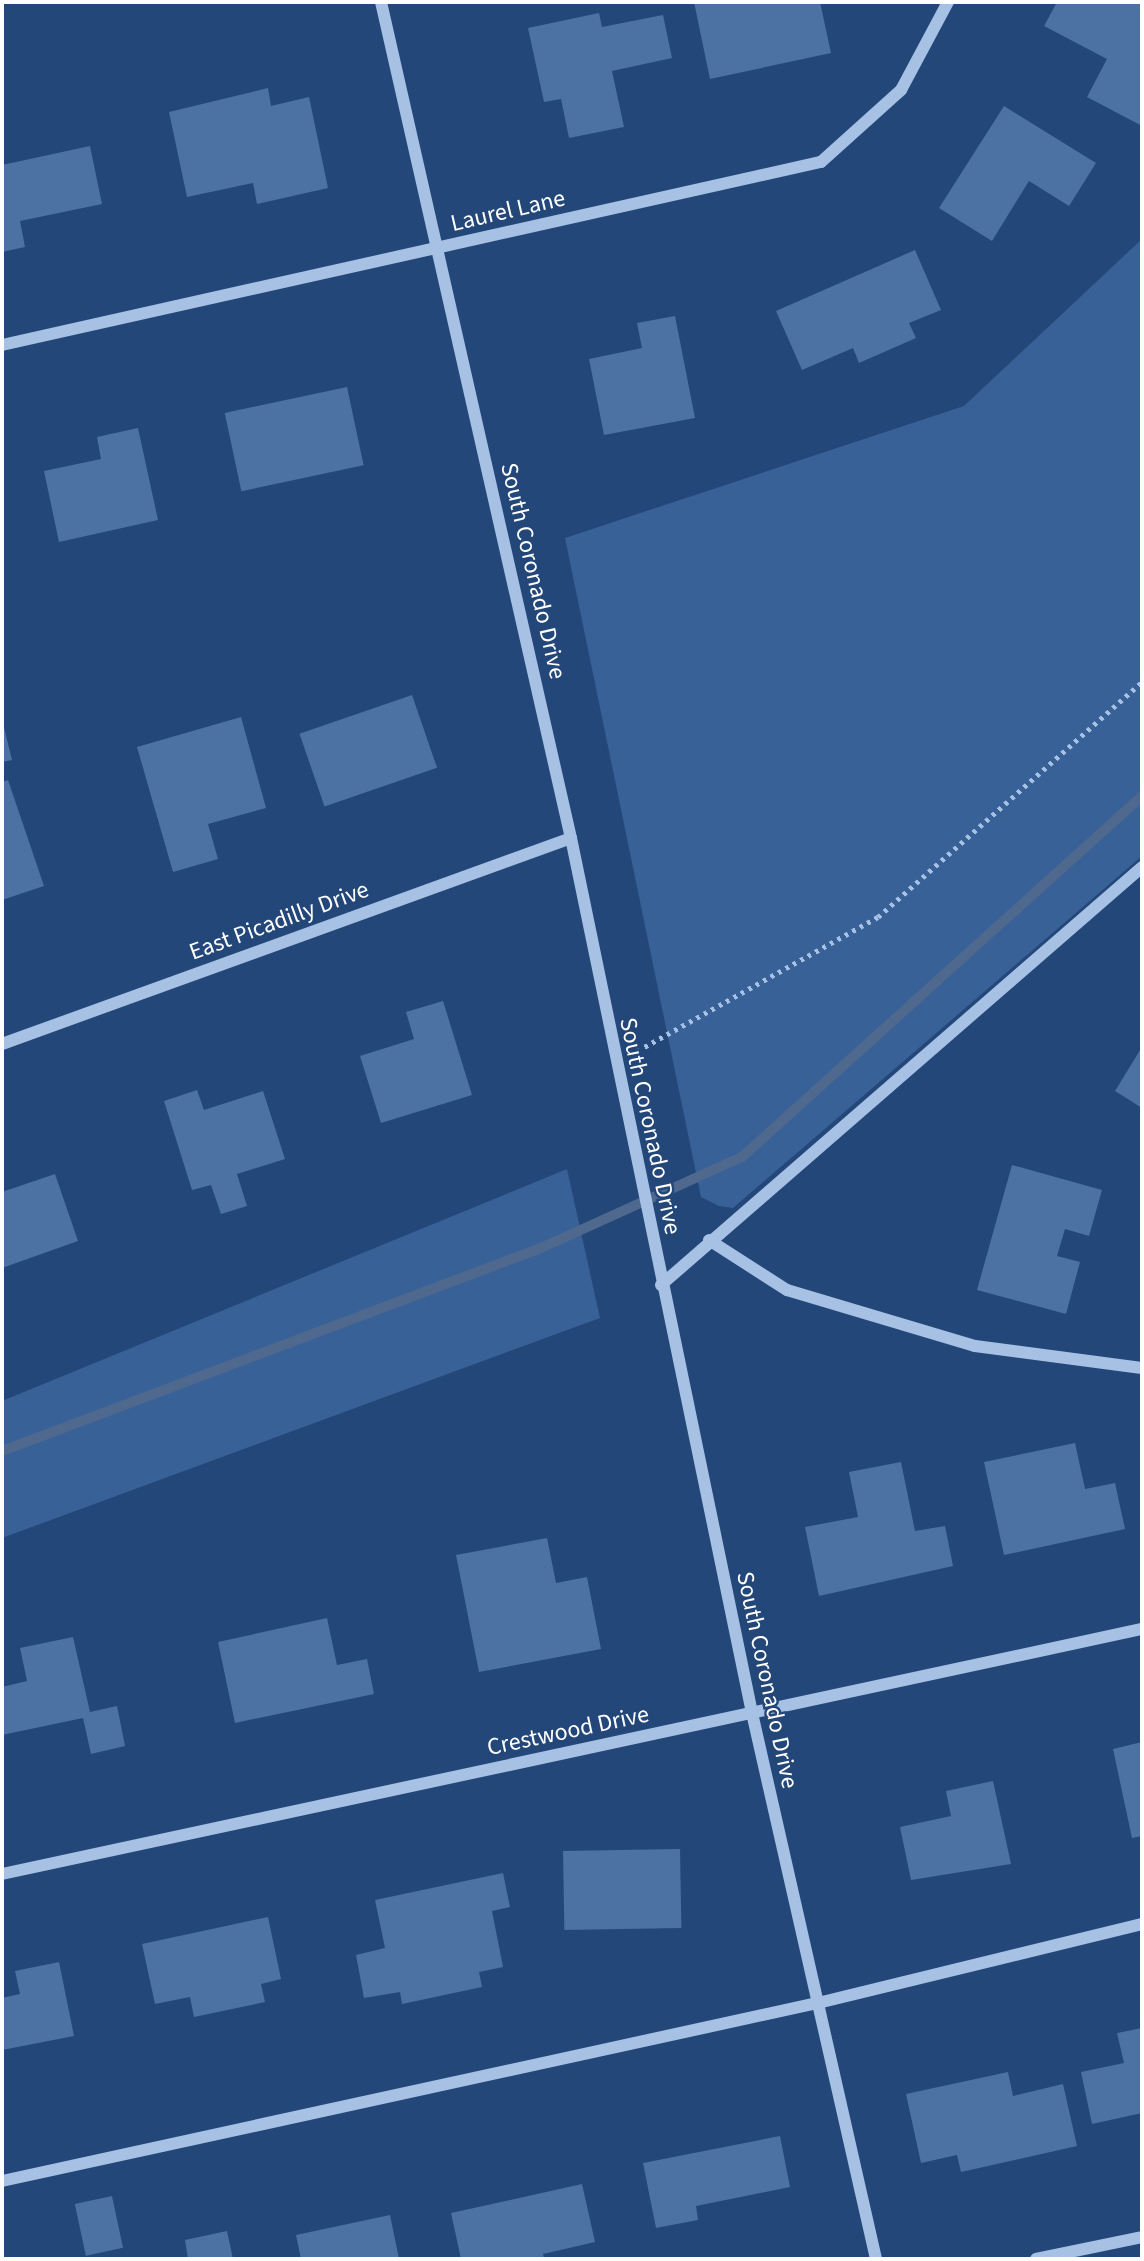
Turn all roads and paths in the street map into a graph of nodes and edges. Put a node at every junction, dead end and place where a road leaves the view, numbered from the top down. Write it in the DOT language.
graph roads {
  1 [pos="381,2"];
  2 [pos="948,2"];
  3 [pos="439,248"];
  4 [pos="2,345"];
  5 [pos="1142,682"];
  6 [pos="571,838"];
  7 [pos="1142,867"];
  8 [pos="2,1044"];
  9 [pos="615,1063"];
  10 [pos="709,1240"];
  11 [pos="661,1285"];
  12 [pos="1142,1368"];
  13 [pos="1142,1629"];
  14 [pos="752,1713"];
  15 [pos="2,1874"];
  16 [pos="1142,1923"];
  17 [pos="818,2003"];
  18 [pos="2,2181"];
  19 [pos="1142,2237"];
  20 [pos="876,2259"];
  21 [pos="1036,2259"];
  1 -- 3 [label="street, South Coronado Drive"];
  2 -- 3 [label="street, Laurel Lane"];
  3 -- 4 [label="street, Laurel Lane"];
  3 -- 6 [label="street, South Coronado Drive"];
  5 -- 9 [label="path"];
  6 -- 8 [label="street, East Picadilly Drive"];
  6 -- 9 [label="street, South Coronado Drive"];
  7 -- 10 [label="street"];
  9 -- 11 [label="street, South Coronado Drive"];
  10 -- 11 [label="street"];
  10 -- 12 [label="street"];
  11 -- 14 [label="street, South Coronado Drive"];
  13 -- 14 [label="street, Crestwood Drive"];
  14 -- 15 [label="street, Crestwood Drive"];
  14 -- 17 [label="street, South Coronado Drive"];
  16 -- 17 [label="street"];
  17 -- 18 [label="street"];
  17 -- 20 [label="street, South Coronado Drive"];
  19 -- 21 [label="street"];
}
